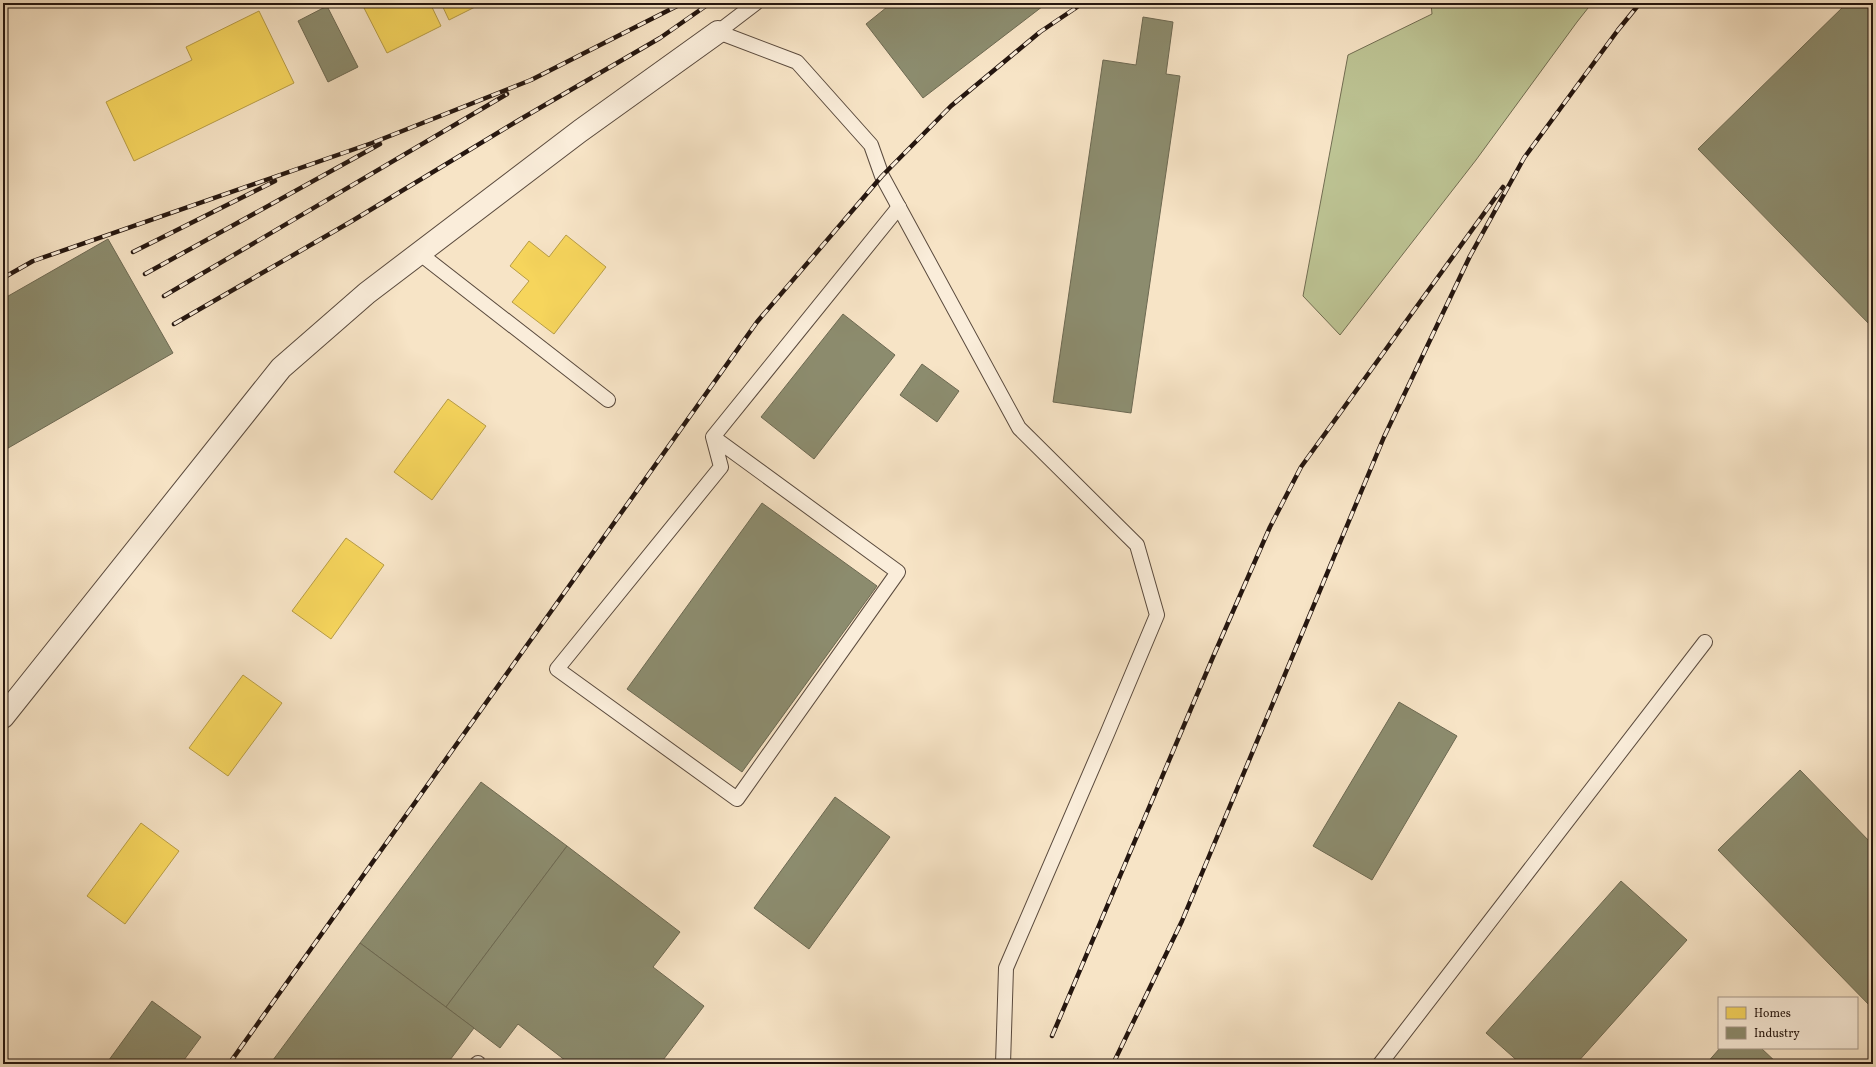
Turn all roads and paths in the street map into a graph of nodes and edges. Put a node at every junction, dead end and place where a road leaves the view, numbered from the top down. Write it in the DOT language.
graph roads {
  1 [pos="756,3"];
  2 [pos="718,32"];
  3 [pos="899,207"];
  4 [pos="419,253"];
  5 [pos="608,400"];
  6 [pos="713,437"];
  7 [pos="1705,642"];
  8 [pos="3,717"];
  9 [pos="1003,1064"];
  10 [pos="1380,1064"];
  1 -- 2 [label="lane"];
  2 -- 3 [label="lane"];
  2 -- 4 [label="street"];
  3 -- 6 [label="lane"];
  3 -- 9 [label="lane"];
  4 -- 5 [label="lane"];
  4 -- 8 [label="street"];
  6 -- 6 [label="lane"];
  7 -- 10 [label="lane"];
}
